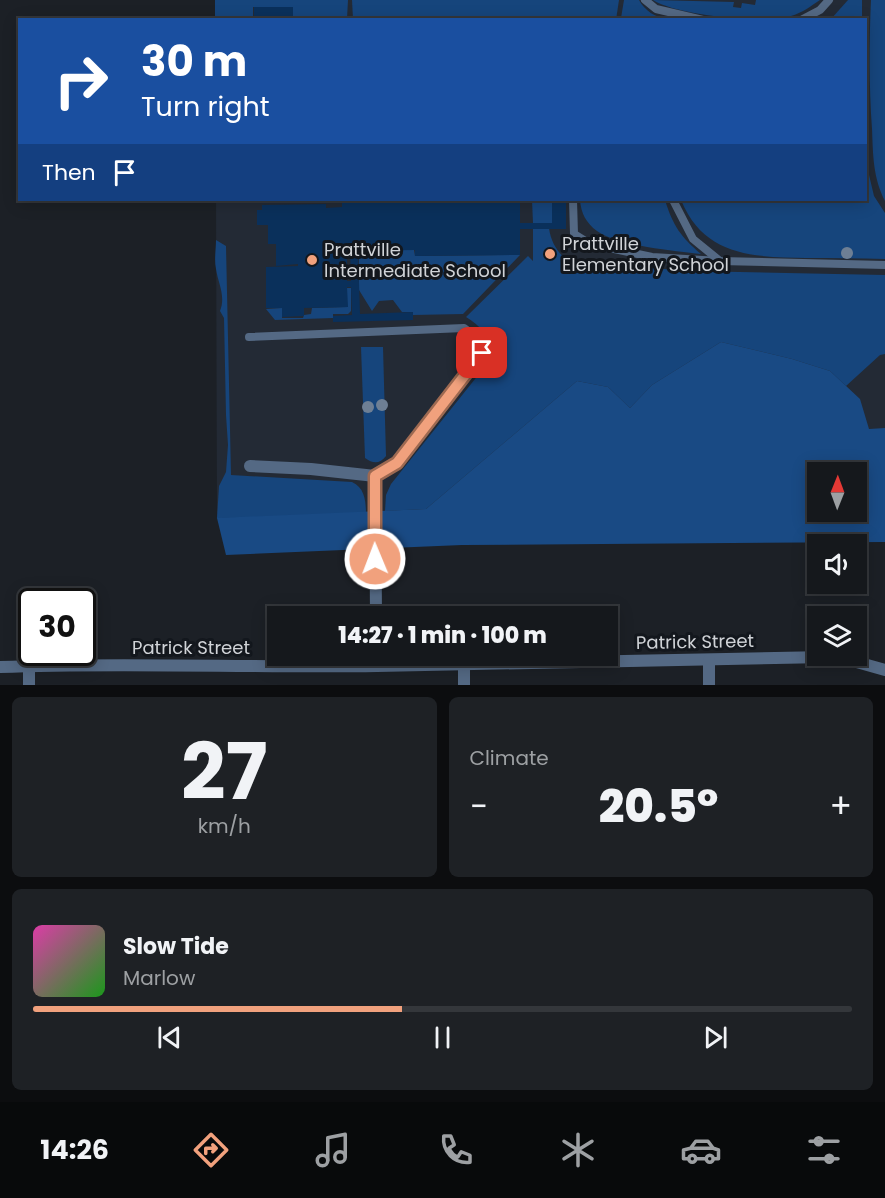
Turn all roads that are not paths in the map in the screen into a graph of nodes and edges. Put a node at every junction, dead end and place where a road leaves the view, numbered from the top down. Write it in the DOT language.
graph roads {
  1 [pos="645,0"];
  2 [pos="829,0"];
  3 [pos="694,18"];
  4 [pos="805,18"];
  5 [pos="573,201"];
  6 [pos="674,201"];
  7 [pos="720,261"];
  8 [pos="885,265"];
  9 [pos="249,336"];
  10 [pos="419,434"];
  11 [pos="250,466"];
  12 [pos="375,476"];
  13 [pos="376,606"];
  14 [pos="709,660"];
  15 [pos="267,662"];
  16 [pos="618,662"];
  17 [pos="96,664"];
  18 [pos="29,666"];
  19 [pos="464,666"];
  20 [pos="0,667"];
  21 [pos="885,670"];
  22 [pos="28,685"];
  23 [pos="464,685"];
  24 [pos="709,685"];
  1 -- 3 [label="lane"];
  2 -- 4 [label="lane"];
  5 -- 7 [label="lane"];
  6 -- 7 [label="lane"];
  7 -- 8 [label="lane"];
  9 -- 10 [label="lane"];
  10 -- 12 [label="street"];
  11 -- 12 [label="street"];
  12 -- 13 [label="street"];
  14 -- 16 [label="street, Patrick Street"];
  14 -- 21 [label="street, Patrick Street"];
  14 -- 24 [label="street"];
  15 -- 17 [label="street, Patrick Street"];
  18 -- 20 [label="street, Patrick Street"];
  18 -- 22 [label="street"];
  19 -- 23 [label="street"];
}
